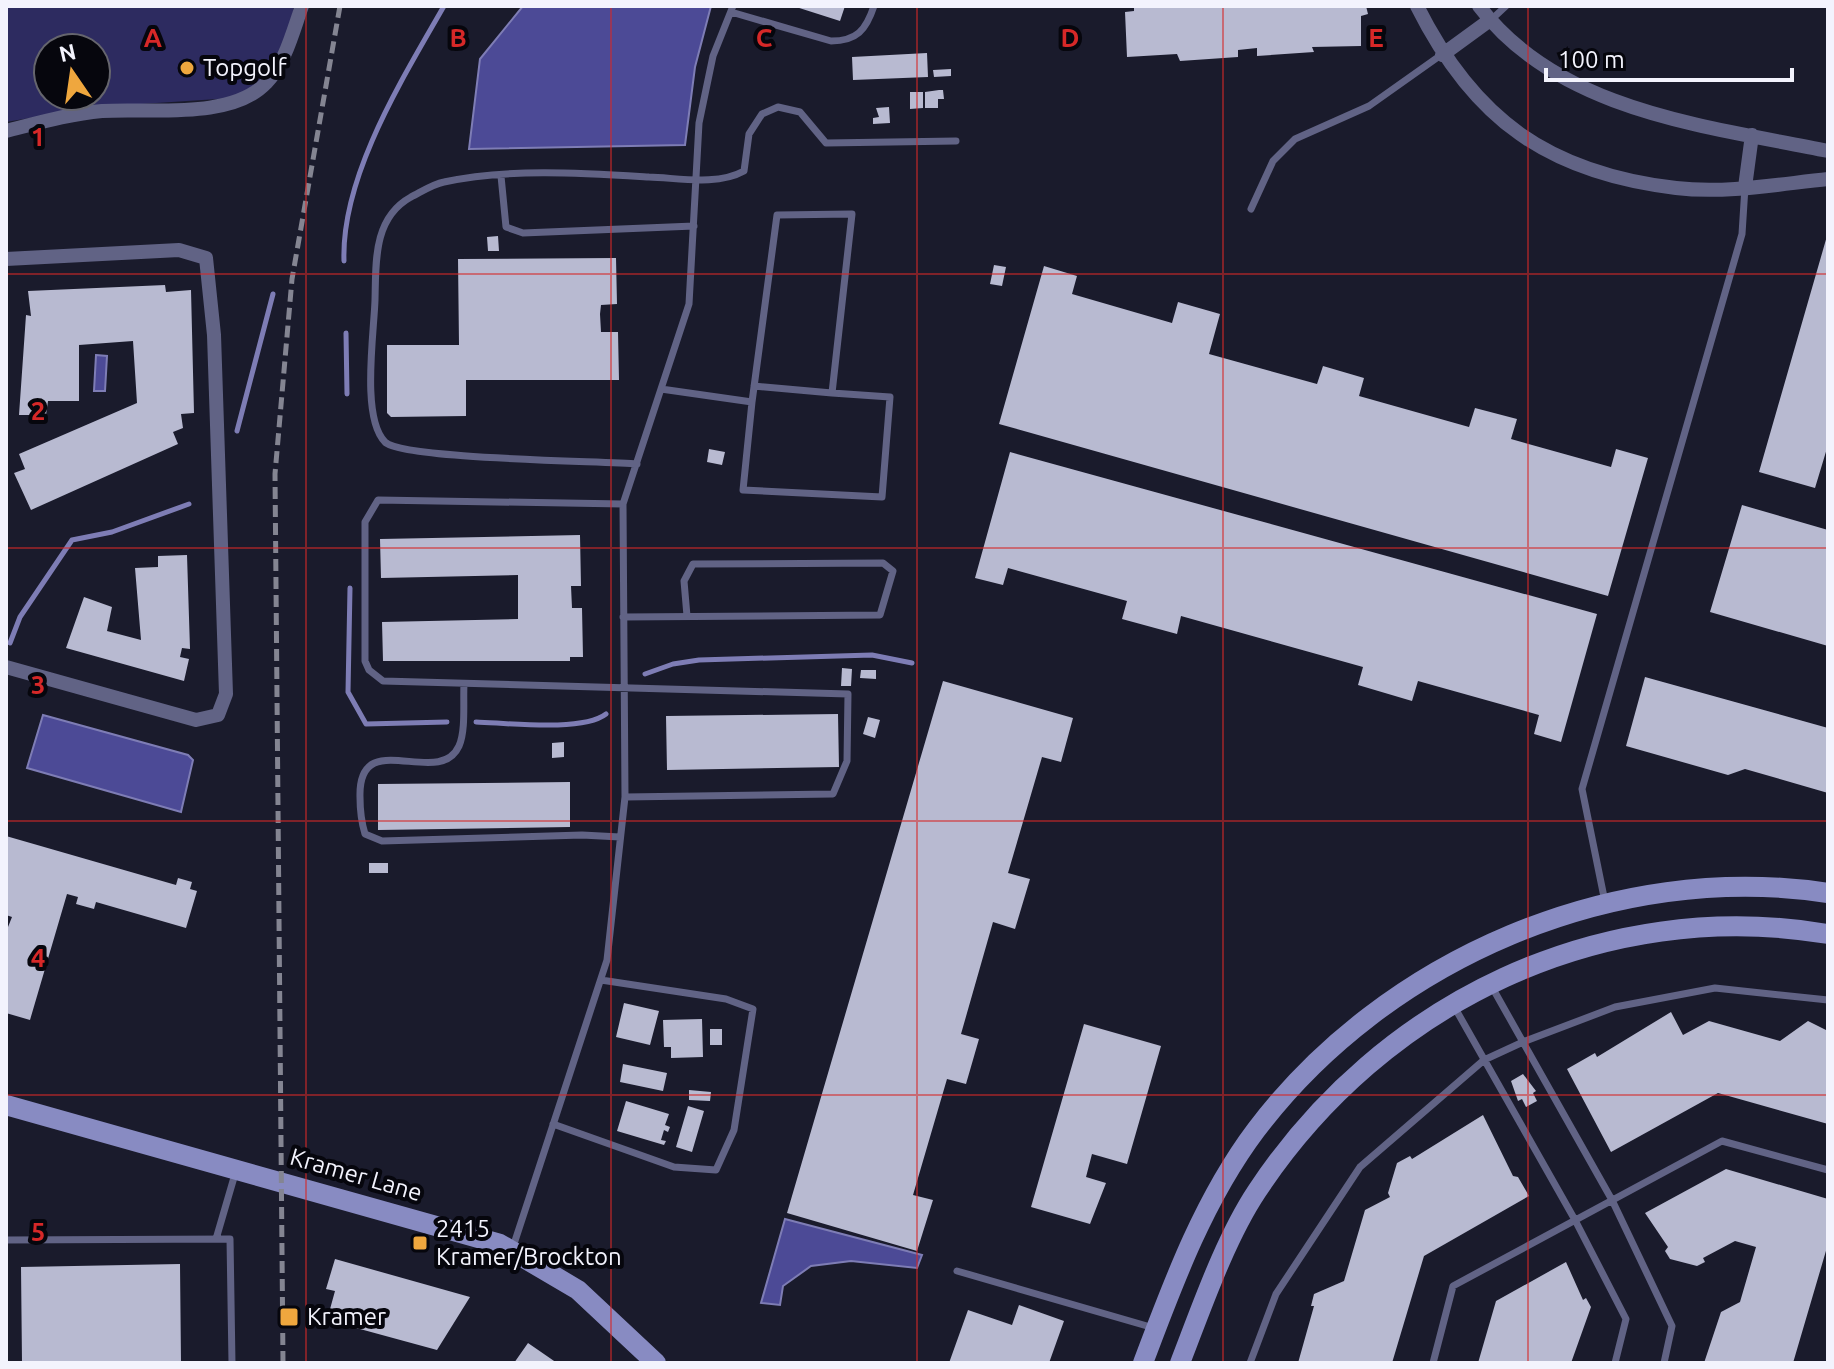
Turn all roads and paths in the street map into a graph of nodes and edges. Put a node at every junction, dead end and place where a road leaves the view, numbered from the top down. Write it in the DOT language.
graph roads {
  1 [pos="302,6"];
  2 [pos="874,6"];
  3 [pos="1417,6"];
  4 [pos="1479,6"];
  5 [pos="1506,6"];
  6 [pos="732,9"];
  7 [pos="1490,20"];
  8 [pos="1442,55"];
  9 [pos="6,131"];
  10 [pos="1752,135"];
  11 [pos="956,141"];
  12 [pos="1828,151"];
  13 [pos="501,176"];
  14 [pos="696,179"];
  15 [pos="1828,179"];
  16 [pos="1745,187"];
  17 [pos="1251,209"];
  18 [pos="694,226"];
  19 [pos="6,259"];
  20 [pos="754,386"];
  21 [pos="661,389"];
  22 [pos="832,393"];
  23 [pos="752,402"];
  24 [pos="637,464"];
  25 [pos="623,504"];
  26 [pos="687,616"];
  27 [pos="623,617"];
  28 [pos="6,667"];
  29 [pos="464,684"];
  30 [pos="625,689"];
  31 [pos="625,797"];
  32 [pos="620,837"];
  33 [pos="1828,893"];
  34 [pos="1605,904"];
  35 [pos="1828,934"];
  36 [pos="1469,953"];
  37 [pos="1433,974"];
  38 [pos="601,980"];
  39 [pos="1489,982"];
  40 [pos="1828,1000"];
  41 [pos="1452,1003"];
  42 [pos="1523,1042"];
  43 [pos="1484,1060"];
  44 [pos="6,1105"];
  45 [pos="553,1124"];
  46 [pos="237,1168"];
  47 [pos="1828,1170"];
  48 [pos="1612,1200"];
  49 [pos="1575,1220"];
  50 [pos="216,1239"];
  51 [pos="6,1240"];
  52 [pos="512,1250"];
  53 [pos="957,1271"];
  54 [pos="1156,1328"];
  55 [pos="1190,1337"];
  56 [pos="232,1363"];
  57 [pos="656,1363"];
  58 [pos="1143,1363"];
  59 [pos="1180,1363"];
  60 [pos="1250,1363"];
  61 [pos="1433,1363"];
  62 [pos="1615,1363"];
  63 [pos="1664,1363"];
  1 -- 9 [label="street"];
  2 -- 6 [label="lane"];
  3 -- 8 [label="street"];
  4 -- 7 [label="street"];
  5 -- 7 [label="lane"];
  6 -- 14 [label="lane"];
  7 -- 8 [label="street"];
  7 -- 10 [label="street"];
  8 -- 16 [label="street"];
  8 -- 17 [label="lane"];
  10 -- 12 [label="street"];
  10 -- 16 [label="street"];
  11 -- 14 [label="lane"];
  13 -- 14 [label="lane"];
  13 -- 18 [label="lane"];
  13 -- 24 [label="lane"];
  14 -- 18 [label="lane"];
  15 -- 16 [label="street"];
  16 -- 34 [label="lane"];
  18 -- 21 [label="lane"];
  19 -- 28 [label="street"];
  20 -- 22 [label="lane"];
  20 -- 22 [label="lane"];
  20 -- 23 [label="lane"];
  21 -- 23 [label="lane"];
  21 -- 24 [label="lane"];
  22 -- 23 [label="lane"];
  24 -- 25 [label="lane"];
  25 -- 27 [label="lane"];
  25 -- 29 [label="lane"];
  26 -- 26 [label="lane"];
  26 -- 27 [label="lane"];
  27 -- 30 [label="lane"];
  29 -- 30 [label="lane"];
  29 -- 32 [label="lane"];
  30 -- 31 [label="lane"];
  30 -- 31 [label="lane"];
  31 -- 32 [label="lane"];
  32 -- 38 [label="lane"];
  33 -- 34 [label="main road"];
  34 -- 36 [label="main road"];
  35 -- 39 [label="main road"];
  36 -- 37 [label="main road"];
  36 -- 39 [label="main road"];
  37 -- 41 [label="main road"];
  37 -- 54 [label="main road"];
  38 -- 45 [label="lane"];
  38 -- 45 [label="lane"];
  39 -- 41 [label="main road"];
  39 -- 42 [label="lane"];
  40 -- 42 [label="lane"];
  41 -- 43 [label="lane"];
  41 -- 55 [label="main road"];
  42 -- 43 [label="lane"];
  42 -- 48 [label="lane"];
  43 -- 49 [label="lane"];
  43 -- 60 [label="lane"];
  44 -- 46 [label="main road, Kramer Lane"];
  45 -- 52 [label="lane"];
  46 -- 50 [label="lane"];
  46 -- 52 [label="main road, Kramer Lane"];
  47 -- 48 [label="lane"];
  48 -- 49 [label="lane"];
  48 -- 63 [label="lane"];
  49 -- 61 [label="lane"];
  49 -- 62 [label="lane"];
  50 -- 51 [label="lane"];
  50 -- 56 [label="lane"];
  52 -- 57 [label="main road, Kramer Lane"];
  53 -- 54 [label="lane"];
  54 -- 55 [label="main road"];
  54 -- 58 [label="main road"];
  55 -- 59 [label="main road"];
}
